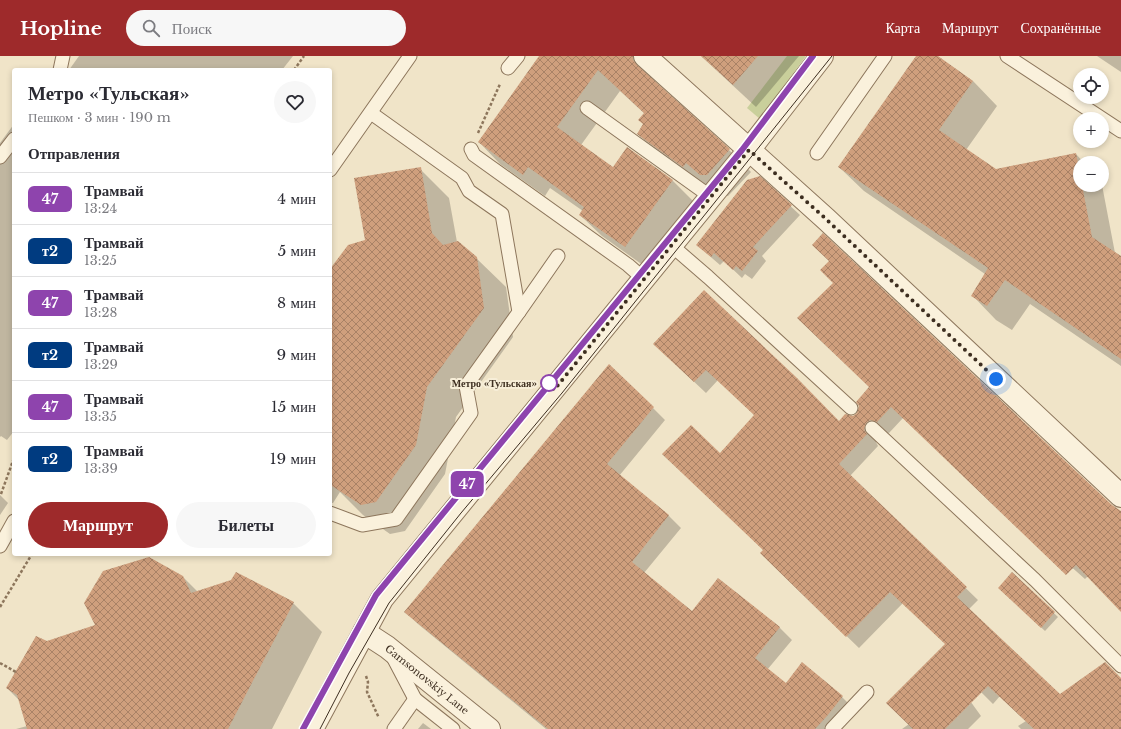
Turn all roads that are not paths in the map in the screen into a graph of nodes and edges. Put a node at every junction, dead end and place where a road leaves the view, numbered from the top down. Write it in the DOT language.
graph roads {
  1 [pos="63,56"];
  2 [pos="410,56"];
  3 [pos="518,56"];
  4 [pos="645,56"];
  5 [pos="822,56"];
  6 [pos="885,56"];
  7 [pos="1008,56"];
  8 [pos="60,68"];
  9 [pos="508,68"];
  10 [pos="587,108"];
  11 [pos="371,112"];
  12 [pos="1121,131"];
  13 [pos="12,142"];
  14 [pos="472,150"];
  15 [pos="749,150"];
  16 [pos="817,153"];
  17 [pos="0,157"];
  18 [pos="332,167"];
  19 [pos="711,197"];
  20 [pos="671,245"];
  21 [pos="558,256"];
  22 [pos="644,279"];
  23 [pos="519,312"];
  24 [pos="851,408"];
  25 [pos="872,428"];
  26 [pos="1121,496"];
  27 [pos="332,513"];
  28 [pos="12,525"];
  29 [pos="0,546"];
  30 [pos="364,632"];
  31 [pos="387,647"];
  32 [pos="1121,666"];
  33 [pos="867,692"];
  34 [pos="415,699"];
  35 [pos="312,729"];
  36 [pos="394,729"];
  37 [pos="453,729"];
  38 [pos="489,729"];
  39 [pos="832,729"];
  1 -- 8 [label="lane"];
  2 -- 11 [label="lane"];
  3 -- 9 [label="lane"];
  4 -- 15 [label="street"];
  5 -- 15 [label="street"];
  6 -- 16 [label="lane"];
  7 -- 12 [label="lane"];
  10 -- 19 [label="lane"];
  11 -- 18 [label="lane"];
  11 -- 23 [label="lane"];
  13 -- 17 [label="lane"];
  14 -- 22 [label="lane"];
  15 -- 19 [label="street"];
  15 -- 26 [label="street"];
  19 -- 20 [label="street"];
  20 -- 22 [label="street"];
  20 -- 24 [label="lane"];
  21 -- 23 [label="lane"];
  22 -- 30 [label="street"];
  23 -- 27 [label="lane"];
  25 -- 32 [label="lane"];
  28 -- 29 [label="lane"];
  30 -- 31 [label="street, Gamsonovskiy Lane"];
  30 -- 35 [label="street"];
  31 -- 34 [label="lane"];
  31 -- 38 [label="street, Gamsonovskiy Lane"];
  33 -- 39 [label="lane"];
  34 -- 36 [label="lane"];
  34 -- 37 [label="lane"];
}
